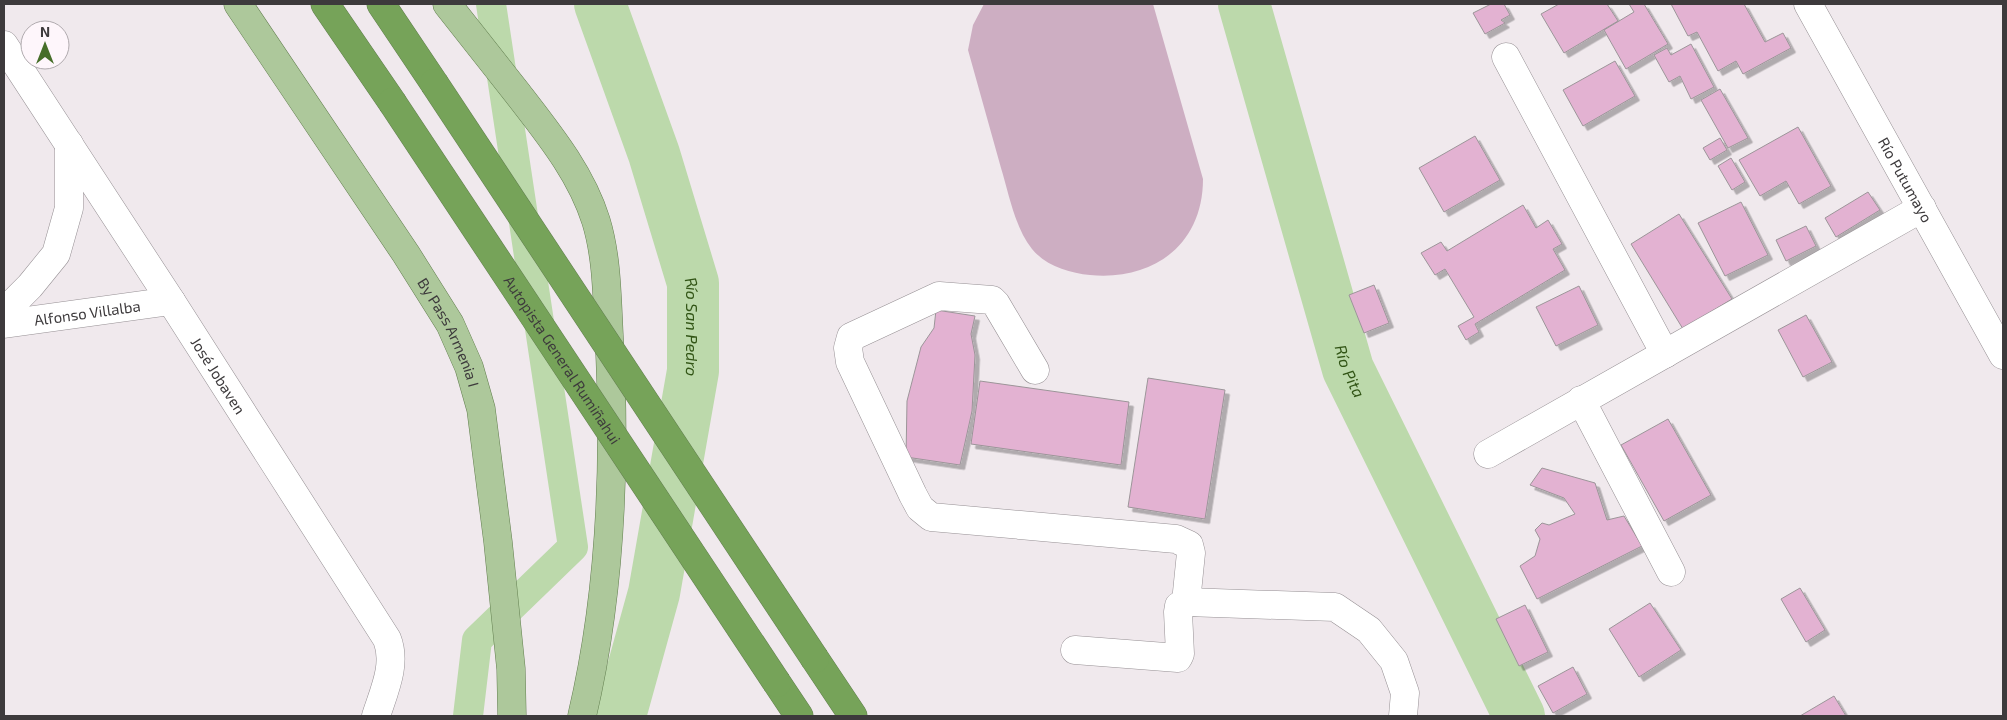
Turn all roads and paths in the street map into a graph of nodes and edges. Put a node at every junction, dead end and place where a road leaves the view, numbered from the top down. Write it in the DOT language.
graph roads {
  1 [pos="238,4"];
  2 [pos="324,4"];
  3 [pos="381,4"];
  4 [pos="447,4"];
  5 [pos="1808,4"];
  6 [pos="4,45"];
  7 [pos="1506,57"];
  8 [pos="69,144"];
  9 [pos="1922,208"];
  10 [pos="171,301"];
  11 [pos="4,312"];
  12 [pos="4,324"];
  13 [pos="1996,325"];
  14 [pos="1665,354"];
  15 [pos="2003,356"];
  16 [pos="1035,370"];
  17 [pos="1581,400"];
  18 [pos="1488,454"];
  19 [pos="1670,572"];
  20 [pos="1186,602"];
  21 [pos="1075,650"];
  22 [pos="376,716"];
  23 [pos="512,716"];
  24 [pos="582,716"];
  25 [pos="799,716"];
  26 [pos="853,716"];
  27 [pos="1403,716"];
  1 -- 23 [label="main road, By Pass Armenia I"];
  2 -- 25 [label="highway, Autopista General Rumiñahui, bridge"];
  3 -- 26 [label="highway, bridge"];
  4 -- 24 [label="main road"];
  5 -- 9 [label="street, Río Putumayo"];
  6 -- 8 [label="street, José Jobaven"];
  7 -- 14 [label="street"];
  8 -- 10 [label="street, José Jobaven"];
  8 -- 11 [label="street"];
  9 -- 13 [label="street, Río Putumayo"];
  9 -- 14 [label="street"];
  10 -- 12 [label="street, Alfonso Villalba"];
  10 -- 22 [label="street, José Jobaven"];
  13 -- 15 [label="street, Río Putumayo"];
  14 -- 17 [label="street"];
  16 -- 20 [label="street"];
  17 -- 18 [label="street"];
  17 -- 19 [label="street"];
  20 -- 21 [label="street"];
  20 -- 27 [label="street"];
}
